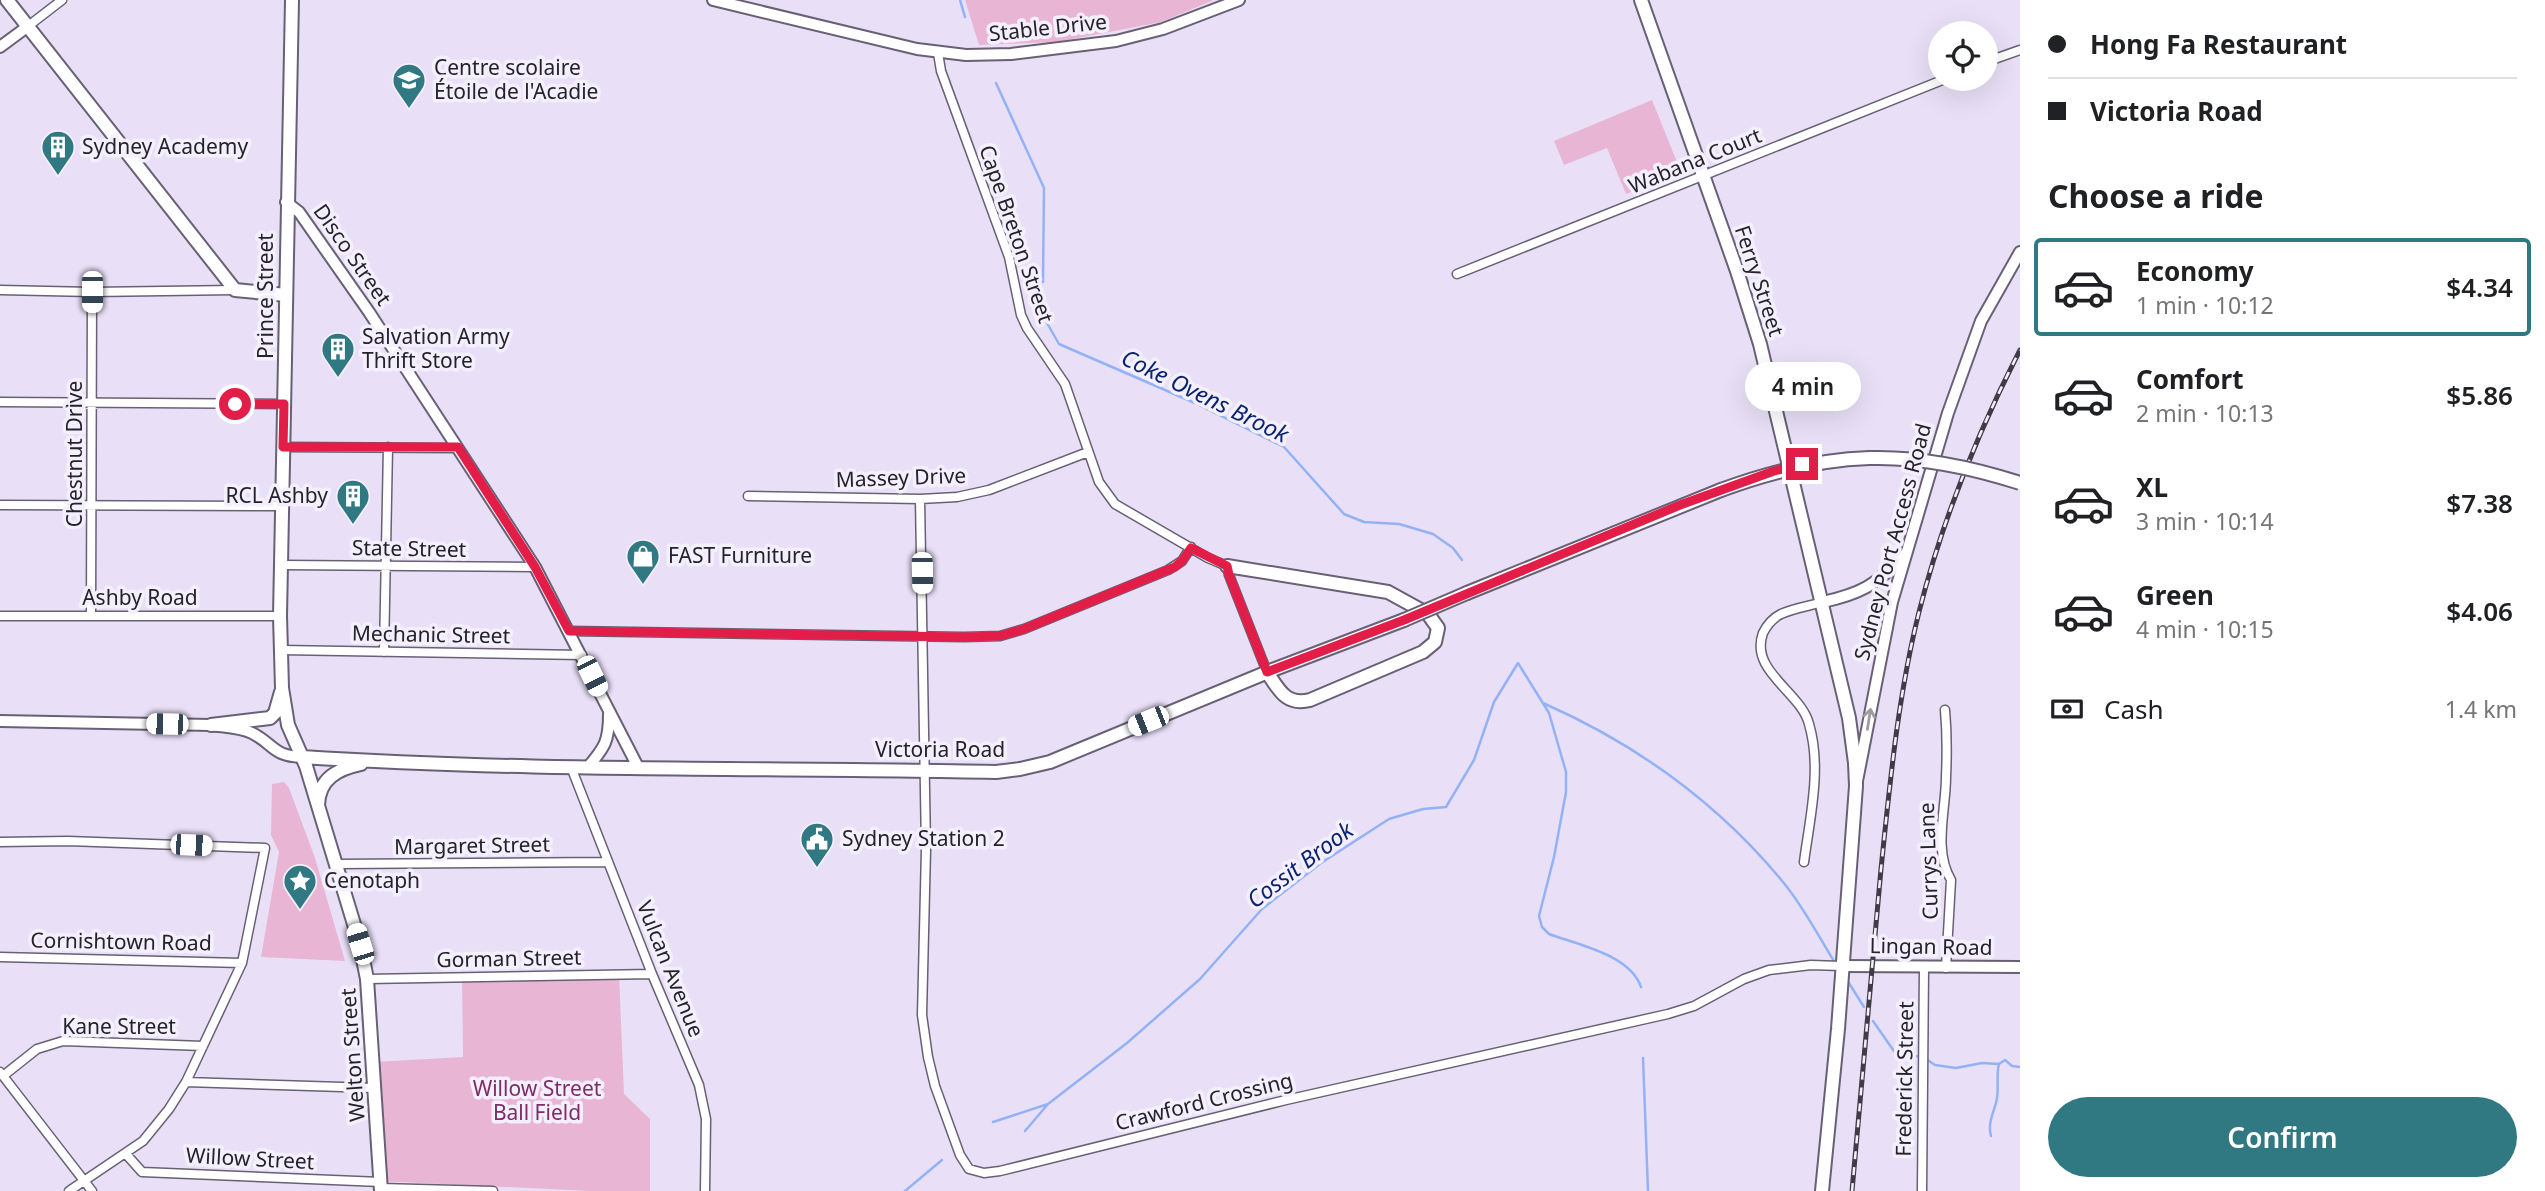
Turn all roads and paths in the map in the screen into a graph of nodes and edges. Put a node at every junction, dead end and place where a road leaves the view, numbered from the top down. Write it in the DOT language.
graph roads {
  1 [pos="7,0"];
  2 [pos="62,0"];
  3 [pos="292,0"];
  4 [pos="713,0"];
  5 [pos="1239,0"];
  6 [pos="1641,0"];
  7 [pos="27,27"];
  8 [pos="0,47"];
  9 [pos="2020,50"];
  10 [pos="938,53"];
  11 [pos="1998,58"];
  12 [pos="1928,86"];
  13 [pos="1703,177"];
  14 [pos="286,202"];
  15 [pos="2020,252"];
  16 [pos="1457,274"];
  17 [pos="0,289"];
  18 [pos="235,290"];
  19 [pos="92,292"];
  20 [pos="286,295"];
  21 [pos="93,401"];
  22 [pos="0,402"];
  23 [pos="284,404"];
  24 [pos="283,447"];
  25 [pos="387,447"];
  26 [pos="458,447"];
  27 [pos="1088,452"];
  28 [pos="2020,483"];
  29 [pos="748,496"];
  30 [pos="920,499"];
  31 [pos="0,505"];
  32 [pos="282,506"];
  33 [pos="93,507"];
  34 [pos="1191,548"];
  35 [pos="1906,551"];
  36 [pos="282,565"];
  37 [pos="386,566"];
  38 [pos="1227,566"];
  39 [pos="535,567"];
  40 [pos="1823,602"];
  41 [pos="91,615"];
  42 [pos="0,616"];
  43 [pos="280,616"];
  44 [pos="569,631"];
  45 [pos="923,636"];
  46 [pos="280,650"];
  47 [pos="384,652"];
  48 [pos="582,655"];
  49 [pos="1267,672"];
  50 [pos="282,688"];
  51 [pos="1945,710"];
  52 [pos="609,711"];
  53 [pos="0,721"];
  54 [pos="211,725"];
  55 [pos="302,757"];
  56 [pos="372,762"];
  57 [pos="571,767"];
  58 [pos="587,767"];
  59 [pos="638,767"];
  60 [pos="925,770"];
  61 [pos="1856,786"];
  62 [pos="318,808"];
  63 [pos="0,842"];
  64 [pos="608,862"];
  65 [pos="1804,862"];
  66 [pos="336,864"];
  67 [pos="0,957"];
  68 [pos="242,962"];
  69 [pos="1841,966"];
  70 [pos="2020,967"];
  71 [pos="1924,968"];
  72 [pos="1946,968"];
  73 [pos="652,974"];
  74 [pos="367,979"];
  75 [pos="203,1045"];
  76 [pos="1,1074"];
  77 [pos="186,1082"];
  78 [pos="374,1088"];
  79 [pos="126,1154"];
  80 [pos="84,1181"];
  81 [pos="381,1187"];
  82 [pos="69,1191"];
  83 [pos="92,1191"];
  84 [pos="493,1191"];
  85 [pos="705,1191"];
  86 [pos="1822,1191"];
  87 [pos="1922,1191"];
  1 -- 7 [label="main road"];
  2 -- 7 [label="street"];
  3 -- 14 [label="main road, Prince Street"];
  4 -- 10 [label="street, Stable Drive"];
  5 -- 10 [label="street, Stable Drive"];
  6 -- 13 [label="main road, Ferry Street"];
  7 -- 8 [label="street"];
  7 -- 18 [label="main road"];
  9 -- 11 [label="street"];
  10 -- 27 [label="street, Cape Breton Street"];
  12 -- 13 [label="street, Wabana Court"];
  13 -- 16 [label="street, Wabana Court"];
  13 -- 40 [label="main road, Ferry Street"];
  14 -- 20 [label="main road, Prince Street"];
  14 -- 26 [label="street, Disco Street"];
  15 -- 35 [label="street, Sydney Port Access Road"];
  17 -- 19 [label="street"];
  18 -- 19 [label="street"];
  18 -- 20 [label="main road"];
  19 -- 21 [label="street, Chestnut Drive"];
  20 -- 23 [label="main road, Prince Street"];
  21 -- 22 [label="street"];
  21 -- 23 [label="street"];
  21 -- 33 [label="street, Chestnut Drive"];
  23 -- 24 [label="main road, Prince Street"];
  24 -- 25 [label="street"];
  24 -- 32 [label="main road, Prince Street"];
  25 -- 26 [label="street"];
  25 -- 37 [label="street"];
  26 -- 39 [label="street, Disco Street"];
  27 -- 30 [label="street, Massey Drive"];
  27 -- 34 [label="street, Cape Breton Street"];
  28 -- 49 [label="main road, Victoria Road, bridge"];
  29 -- 30 [label="street, Massey Drive"];
  30 -- 45 [label="street, Crawford Crossing"];
  31 -- 33 [label="street"];
  32 -- 33 [label="street"];
  32 -- 36 [label="main road, Prince Street"];
  33 -- 41 [label="street, Chestnut Drive"];
  34 -- 38 [label="street, Cape Breton Street"];
  34 -- 45 [label="street"];
  35 -- 40 [label="street"];
  61 -- 35 [label="street, Sydney Port Access Road, one-way"];
  36 -- 37 [label="street, State Street"];
  36 -- 43 [label="main road, Prince Street"];
  37 -- 39 [label="street, State Street"];
  37 -- 47 [label="street"];
  38 -- 49 [label="street"];
  38 -- 49 [label="main road"];
  39 -- 44 [label="street, Disco Street"];
  40 -- 61 [label="main road, Ferry Street"];
  40 -- 65 [label="street"];
  41 -- 42 [label="street, Ashby Road"];
  41 -- 43 [label="street, Ashby Road"];
  43 -- 46 [label="main road, Prince Street"];
  44 -- 45 [label="street"];
  44 -- 48 [label="street, Disco Street"];
  45 -- 60 [label="street, Crawford Crossing"];
  46 -- 47 [label="street, Mechanic Street"];
  46 -- 50 [label="main road, Prince Street"];
  47 -- 48 [label="street, Mechanic Street"];
  48 -- 52 [label="street, Disco Street"];
  49 -- 60 [label="main road, Victoria Road"];
  50 -- 54 [label="main road"];
  50 -- 55 [label="main road, Prince Street"];
  51 -- 72 [label="street, Currys Lane"];
  52 -- 58 [label="street"];
  52 -- 59 [label="street, Disco Street"];
  53 -- 54 [label="street"];
  54 -- 55 [label="street"];
  55 -- 56 [label="main road, Victoria Road"];
  55 -- 62 [label="main road, Welton Street"];
  56 -- 57 [label="main road, Victoria Road"];
  56 -- 62 [label="main road"];
  57 -- 58 [label="main road, Victoria Road"];
  57 -- 64 [label="street, Vulcan Avenue"];
  58 -- 59 [label="main road, Victoria Road"];
  59 -- 60 [label="main road, Victoria Road"];
  60 -- 69 [label="street, Crawford Crossing"];
  61 -- 69 [label="main road, Sydney Port Access Road"];
  62 -- 66 [label="main road, Welton Street"];
  63 -- 68 [label="street"];
  64 -- 66 [label="street, Margaret Street"];
  64 -- 73 [label="street, Vulcan Avenue"];
  66 -- 74 [label="main road, Welton Street"];
  67 -- 68 [label="street, Cornishtown Road"];
  68 -- 75 [label="street"];
  69 -- 71 [label="street, Lingan Road"];
  69 -- 86 [label="main road, Sydney Port Access Road"];
  70 -- 72 [label="street, Lingan Road"];
  71 -- 72 [label="street, Lingan Road"];
  71 -- 87 [label="street, Frederick Street"];
  73 -- 74 [label="street, Gorman Street"];
  73 -- 85 [label="street, Vulcan Avenue"];
  74 -- 78 [label="main road, Welton Street"];
  75 -- 76 [label="street, Kane Street"];
  75 -- 77 [label="street"];
  76 -- 80 [label="street"];
  77 -- 78 [label="street"];
  77 -- 79 [label="street"];
  78 -- 81 [label="main road, Welton Street"];
  79 -- 80 [label="street"];
  79 -- 81 [label="street, Willow Street"];
  80 -- 82 [label="street"];
  80 -- 83 [label="street"];
  81 -- 84 [label="street, Willow Street"];
}
